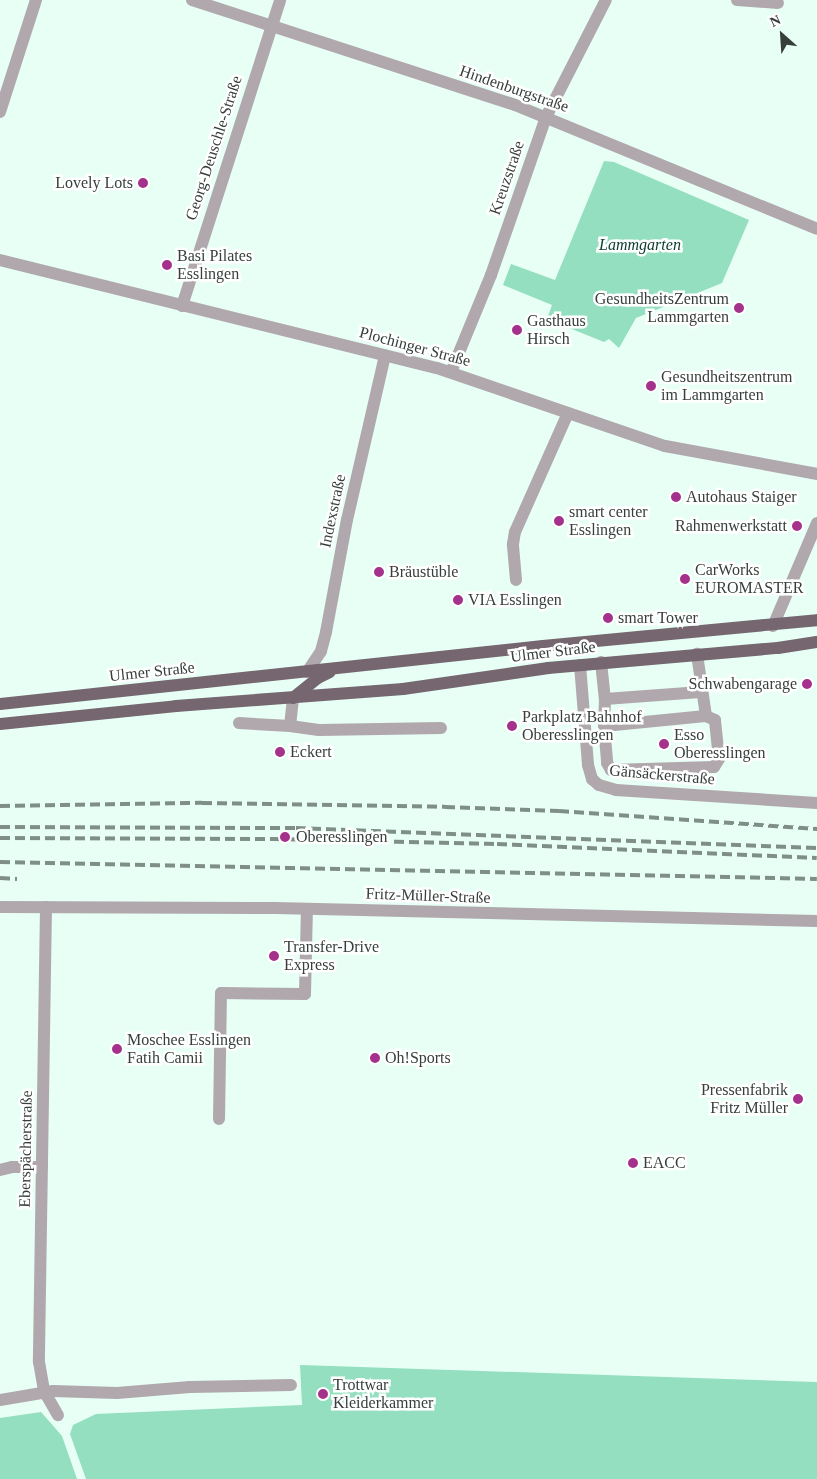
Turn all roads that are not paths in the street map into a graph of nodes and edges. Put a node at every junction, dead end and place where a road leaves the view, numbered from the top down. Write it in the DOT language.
graph roads {
  1 [pos="36,0"];
  2 [pos="192,0"];
  3 [pos="280,0"];
  4 [pos="606,0"];
  5 [pos="737,0"];
  6 [pos="778,3"];
  7 [pos="271,26"];
  8 [pos="0,112"];
  9 [pos="546,117"];
  10 [pos="817,229"];
  11 [pos="0,260"];
  12 [pos="182,306"];
  13 [pos="385,355"];
  14 [pos="451,372"];
  15 [pos="568,413"];
  16 [pos="817,474"];
  17 [pos="817,523"];
  18 [pos="516,580"];
  19 [pos="817,620"];
  20 [pos="773,626"];
  21 [pos="817,642"];
  22 [pos="697,654"];
  23 [pos="601,662"];
  24 [pos="580,665"];
  25 [pos="337,668"];
  26 [pos="307,672"];
  27 [pos="701,692"];
  28 [pos="293,698"];
  29 [pos="605,699"];
  30 [pos="0,704"];
  31 [pos="706,716"];
  32 [pos="239,723"];
  33 [pos="2,724"];
  34 [pos="290,726"];
  35 [pos="604,726"];
  36 [pos="441,728"];
  37 [pos="817,803"];
  38 [pos="0,907"];
  39 [pos="42,907"];
  40 [pos="307,908"];
  41 [pos="817,920"];
  42 [pos="219,1118"];
  43 [pos="42,1168"];
  44 [pos="0,1170"];
  45 [pos="291,1385"];
  46 [pos="44,1391"];
  47 [pos="0,1400"];
  48 [pos="58,1415"];
  1 -- 8 [label="street"];
  2 -- 7 [label="street, Hindenburgstraße"];
  3 -- 7 [label="street, Georg-Deuschle-Straße"];
  4 -- 9 [label="street, Kreuzstraße"];
  5 -- 6 [label="street"];
  7 -- 9 [label="street, Hindenburgstraße"];
  7 -- 12 [label="street, Georg-Deuschle-Straße"];
  9 -- 10 [label="street, Hindenburgstraße"];
  9 -- 14 [label="street, Kreuzstraße"];
  11 -- 12 [label="street, Plochinger Straße"];
  12 -- 13 [label="street, Plochinger Straße"];
  13 -- 14 [label="street, Plochinger Straße"];
  13 -- 26 [label="street, Indexstraße"];
  14 -- 15 [label="street, Plochinger Straße"];
  15 -- 16 [label="street, Plochinger Straße"];
  15 -- 18 [label="street"];
  17 -- 20 [label="street"];
  19 -- 20 [label="main road, Ulmer Straße"];
  20 -- 25 [label="main road, Ulmer Straße"];
  21 -- 22 [label="main road, Ulmer Straße"];
  22 -- 23 [label="main road, Ulmer Straße"];
  22 -- 27 [label="street"];
  23 -- 24 [label="main road, Ulmer Straße"];
  23 -- 29 [label="street"];
  24 -- 28 [label="main road, Ulmer Straße"];
  24 -- 37 [label="street, Gänsäckerstraße"];
  25 -- 26 [label="main road, Ulmer Straße"];
  25 -- 28 [label="main road, Ulmer Straße"];
  26 -- 30 [label="main road, Ulmer Straße"];
  27 -- 29 [label="street"];
  27 -- 31 [label="street"];
  28 -- 33 [label="main road, Ulmer Straße"];
  28 -- 34 [label="street"];
  29 -- 35 [label="street"];
  31 -- 35 [label="street"];
  31 -- 35 [label="street"];
  32 -- 34 [label="street"];
  34 -- 36 [label="street"];
  38 -- 39 [label="street"];
  39 -- 40 [label="street, Fritz-Müller-Straße"];
  39 -- 43 [label="street, Eberspächerstraße"];
  40 -- 41 [label="street, Fritz-Müller-Straße"];
  40 -- 42 [label="street"];
  43 -- 44 [label="street"];
  43 -- 46 [label="street, Eberspächerstraße"];
  45 -- 46 [label="street"];
  46 -- 47 [label="street"];
  46 -- 48 [label="street"];
}
